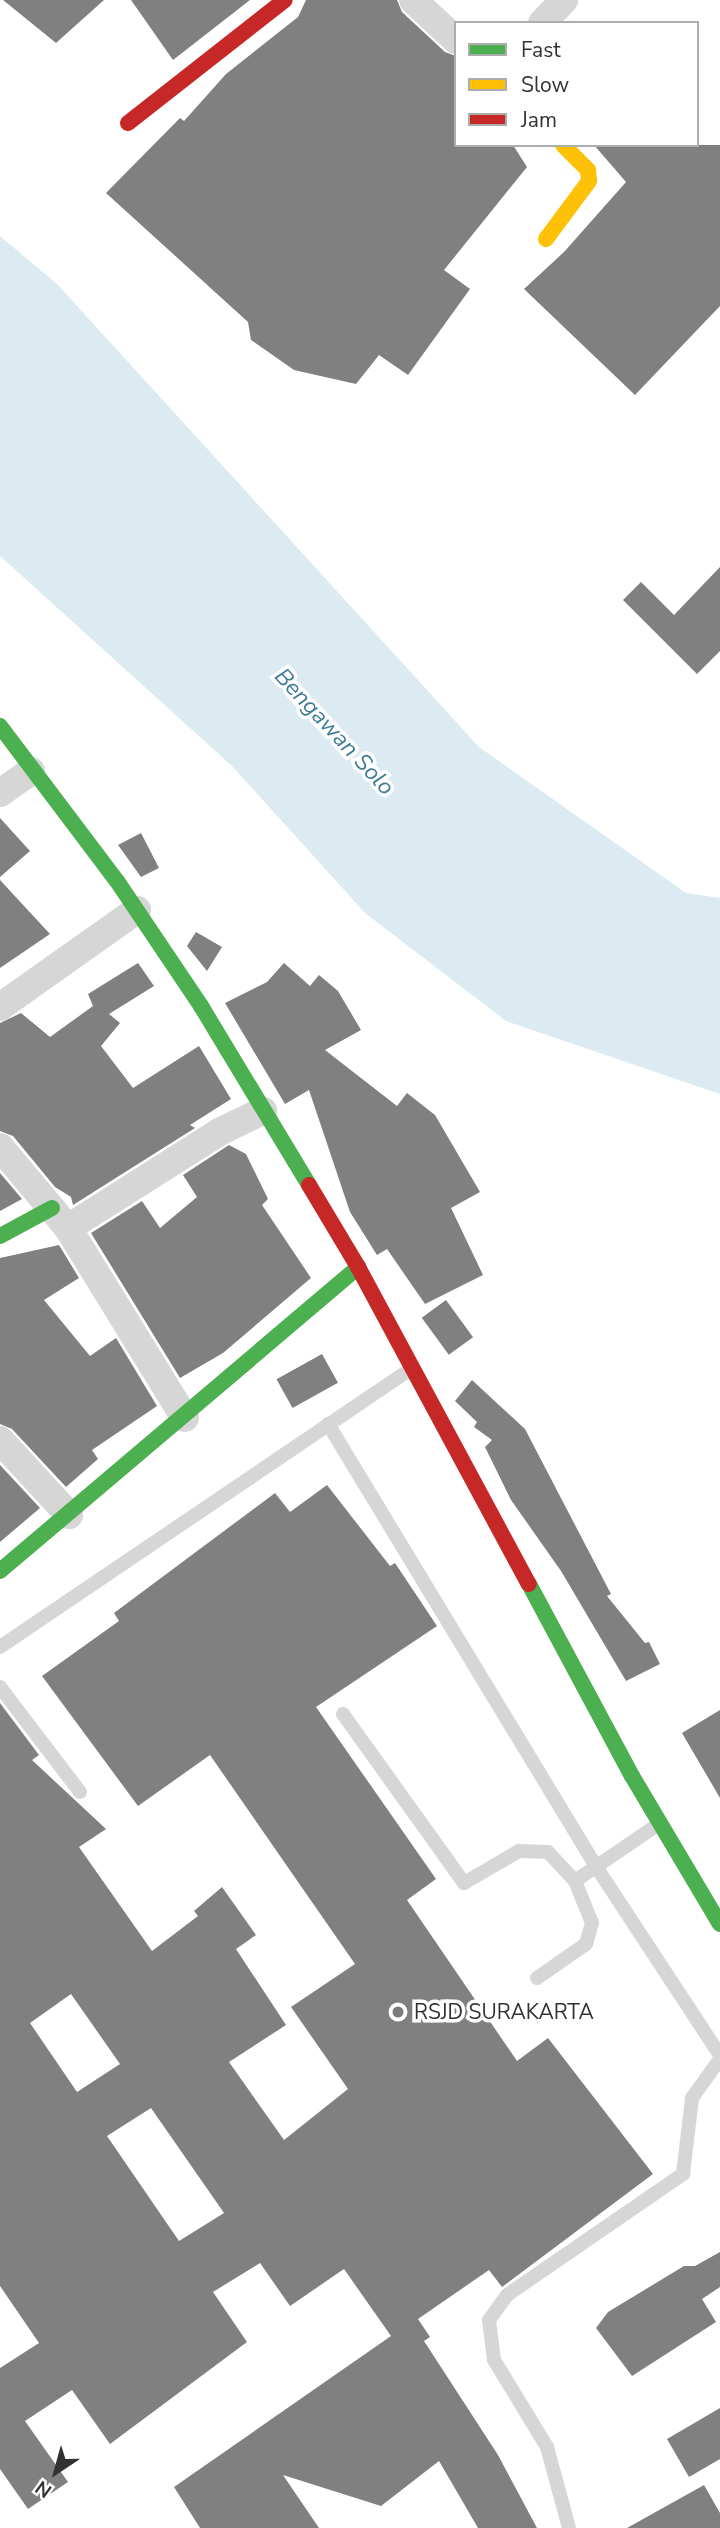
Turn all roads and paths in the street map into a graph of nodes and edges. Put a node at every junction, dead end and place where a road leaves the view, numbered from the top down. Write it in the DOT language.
graph roads {
  1 [pos="285,0"];
  2 [pos="413,0"];
  3 [pos="565,0"];
  4 [pos="544,21"];
  5 [pos="454,38"];
  6 [pos="128,122"];
  7 [pos="565,147"];
  8 [pos="546,239"];
  9 [pos="0,726"];
  10 [pos="31,771"];
  11 [pos="0,793"];
  12 [pos="137,910"];
  13 [pos="0,1007"];
  14 [pos="262,1111"];
  15 [pos="0,1147"];
  16 [pos="60,1218"];
  17 [pos="0,1236"];
  18 [pos="358,1267"];
  19 [pos="412,1368"];
  20 [pos="185,1418"];
  21 [pos="328,1424"];
  22 [pos="0,1440"];
  23 [pos="69,1515"];
  24 [pos="0,1571"];
  25 [pos="0,1647"];
  26 [pos="0,1687"];
  27 [pos="343,1714"];
  28 [pos="80,1793"];
  29 [pos="662,1822"];
  30 [pos="597,1868"];
  31 [pos="575,1881"];
  32 [pos="720,1924"];
  33 [pos="537,1978"];
  34 [pos="720,2057"];
  35 [pos="569,2528"];
  1 -- 6 [label="street"];
  2 -- 5 [label="street"];
  3 -- 4 [label="street"];
  7 -- 8 [label="street"];
  9 -- 10 [label="street"];
  10 -- 11 [label="street"];
  10 -- 12 [label="street"];
  12 -- 13 [label="street"];
  12 -- 14 [label="street"];
  14 -- 16 [label="street"];
  14 -- 18 [label="street"];
  15 -- 16 [label="street"];
  16 -- 17 [label="street"];
  16 -- 20 [label="street"];
  18 -- 19 [label="street"];
  18 -- 20 [label="street"];
  19 -- 21 [label="lane"];
  19 -- 29 [label="street"];
  20 -- 23 [label="street"];
  21 -- 25 [label="lane"];
  21 -- 30 [label="lane"];
  22 -- 23 [label="street"];
  23 -- 24 [label="street"];
  26 -- 28 [label="lane"];
  27 -- 31 [label="lane"];
  29 -- 30 [label="lane"];
  29 -- 32 [label="street"];
  30 -- 31 [label="lane"];
  30 -- 34 [label="lane"];
  31 -- 33 [label="lane"];
  34 -- 35 [label="lane"];
}
